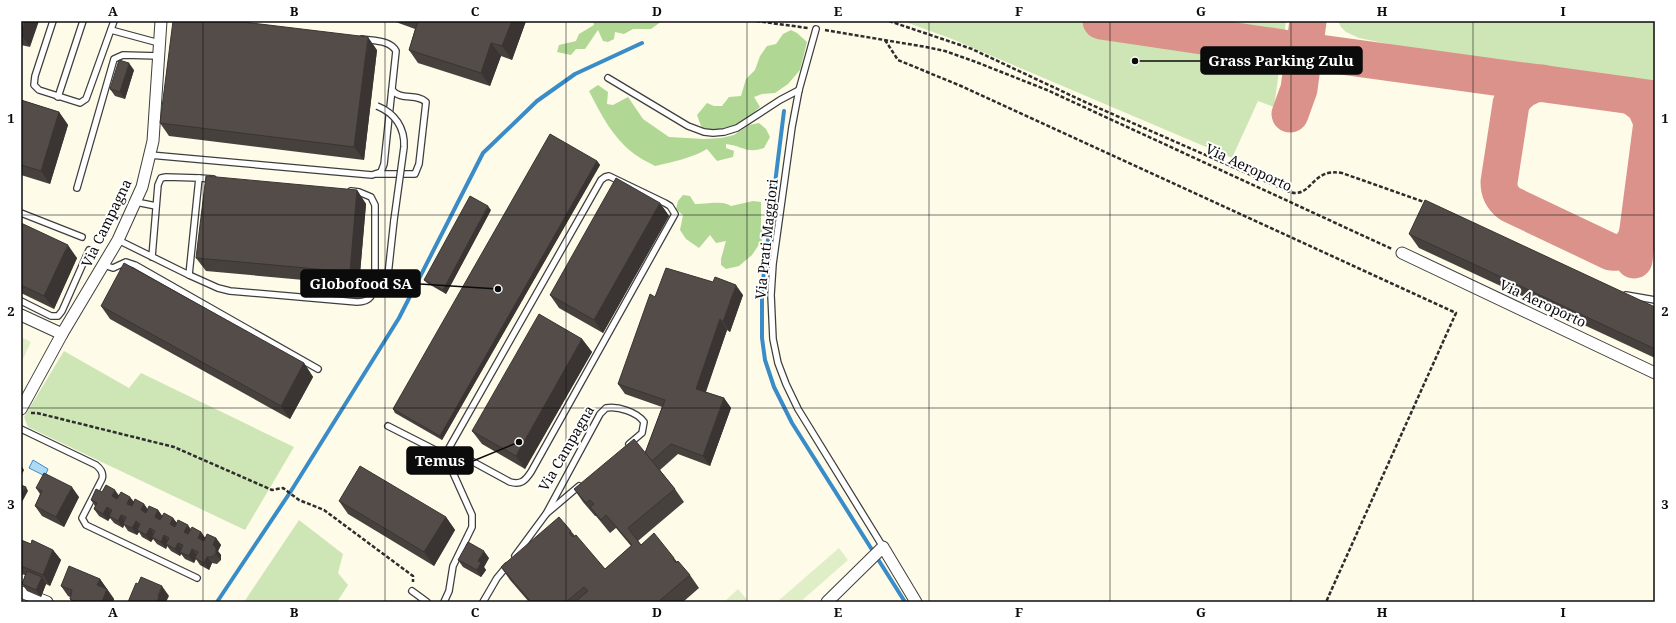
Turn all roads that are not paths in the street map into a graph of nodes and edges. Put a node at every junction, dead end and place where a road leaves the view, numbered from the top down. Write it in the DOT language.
graph roads {
  1 [pos="53,21"];
  2 [pos="83,21"];
  3 [pos="114,21"];
  4 [pos="161,21"];
  5 [pos="816,29"];
  6 [pos="111,30"];
  7 [pos="359,39"];
  8 [pos="159,43"];
  9 [pos="159,56"];
  10 [pos="608,78"];
  11 [pos="392,90"];
  12 [pos="799,90"];
  13 [pos="58,97"];
  14 [pos="370,106"];
  15 [pos="150,155"];
  16 [pos="377,174"];
  17 [pos="199,178"];
  18 [pos="222,180"];
  19 [pos="77,188"];
  20 [pos="344,191"];
  21 [pos="136,202"];
  22 [pos="156,206"];
  23 [pos="21,213"];
  24 [pos="82,237"];
  25 [pos="118,240"];
  26 [pos="90,250"];
  27 [pos="1402,254"];
  28 [pos="152,257"];
  29 [pos="104,265"];
  30 [pos="188,275"];
  31 [pos="373,292"];
  32 [pos="1622,293"];
  33 [pos="1655,300"];
  34 [pos="21,301"];
  35 [pos="21,315"];
  36 [pos="62,334"];
  37 [pos="318,369"];
  38 [pos="1655,373"];
  39 [pos="24,411"];
  40 [pos="388,426"];
  41 [pos="21,430"];
  42 [pos="624,448"];
  43 [pos="445,456"];
  44 [pos="582,484"];
  45 [pos="546,514"];
  46 [pos="883,547"];
  47 [pos="197,578"];
  48 [pos="412,591"];
  49 [pos="21,592"];
  50 [pos="47,602"];
  51 [pos="428,602"];
  52 [pos="444,602"];
  53 [pos="483,602"];
  54 [pos="827,602"];
  55 [pos="916,602"];
  1 -- 13 [label="lane"];
  2 -- 13 [label="lane"];
  3 -- 6 [label="lane"];
  4 -- 8 [label="street, Via Campagna"];
  5 -- 12 [label="lane, Via Prati Maggiori"];
  6 -- 8 [label="lane"];
  6 -- 13 [label="lane"];
  7 -- 11 [label="lane"];
  8 -- 9 [label="street, Via Campagna"];
  9 -- 15 [label="street, Via Campagna"];
  9 -- 19 [label="lane"];
  10 -- 12 [label="lane"];
  11 -- 16 [label="lane"];
  11 -- 16 [label="lane"];
  12 -- 46 [label="lane, Via Prati Maggiori"];
  14 -- 31 [label="lane, bridge"];
  15 -- 16 [label="lane"];
  15 -- 21 [label="street, Via Campagna"];
  17 -- 18 [label="lane"];
  17 -- 22 [label="lane"];
  17 -- 30 [label="lane"];
  20 -- 31 [label="lane"];
  21 -- 22 [label="lane"];
  21 -- 25 [label="street, Via Campagna"];
  22 -- 28 [label="lane"];
  23 -- 24 [label="lane"];
  25 -- 28 [label="lane"];
  25 -- 29 [label="street, Via Campagna"];
  26 -- 34 [label="lane"];
  27 -- 38 [label="street, Via Aeroporto"];
  28 -- 30 [label="lane"];
  29 -- 36 [label="street, Via Campagna"];
  29 -- 37 [label="lane"];
  30 -- 31 [label="lane"];
  32 -- 33 [label="lane"];
  35 -- 36 [label="street"];
  36 -- 39 [label="street, Via Campagna"];
  40 -- 43 [label="lane"];
  41 -- 47 [label="lane"];
  42 -- 45 [label="lane, Via Campagna"];
  43 -- 43 [label="lane"];
  43 -- 52 [label="lane"];
  44 -- 45 [label="lane, Via Campagna"];
  45 -- 53 [label="lane, Via Campagna"];
  46 -- 54 [label="street"];
  46 -- 55 [label="street"];
  48 -- 51 [label="lane"];
  49 -- 50 [label="street"];
}
